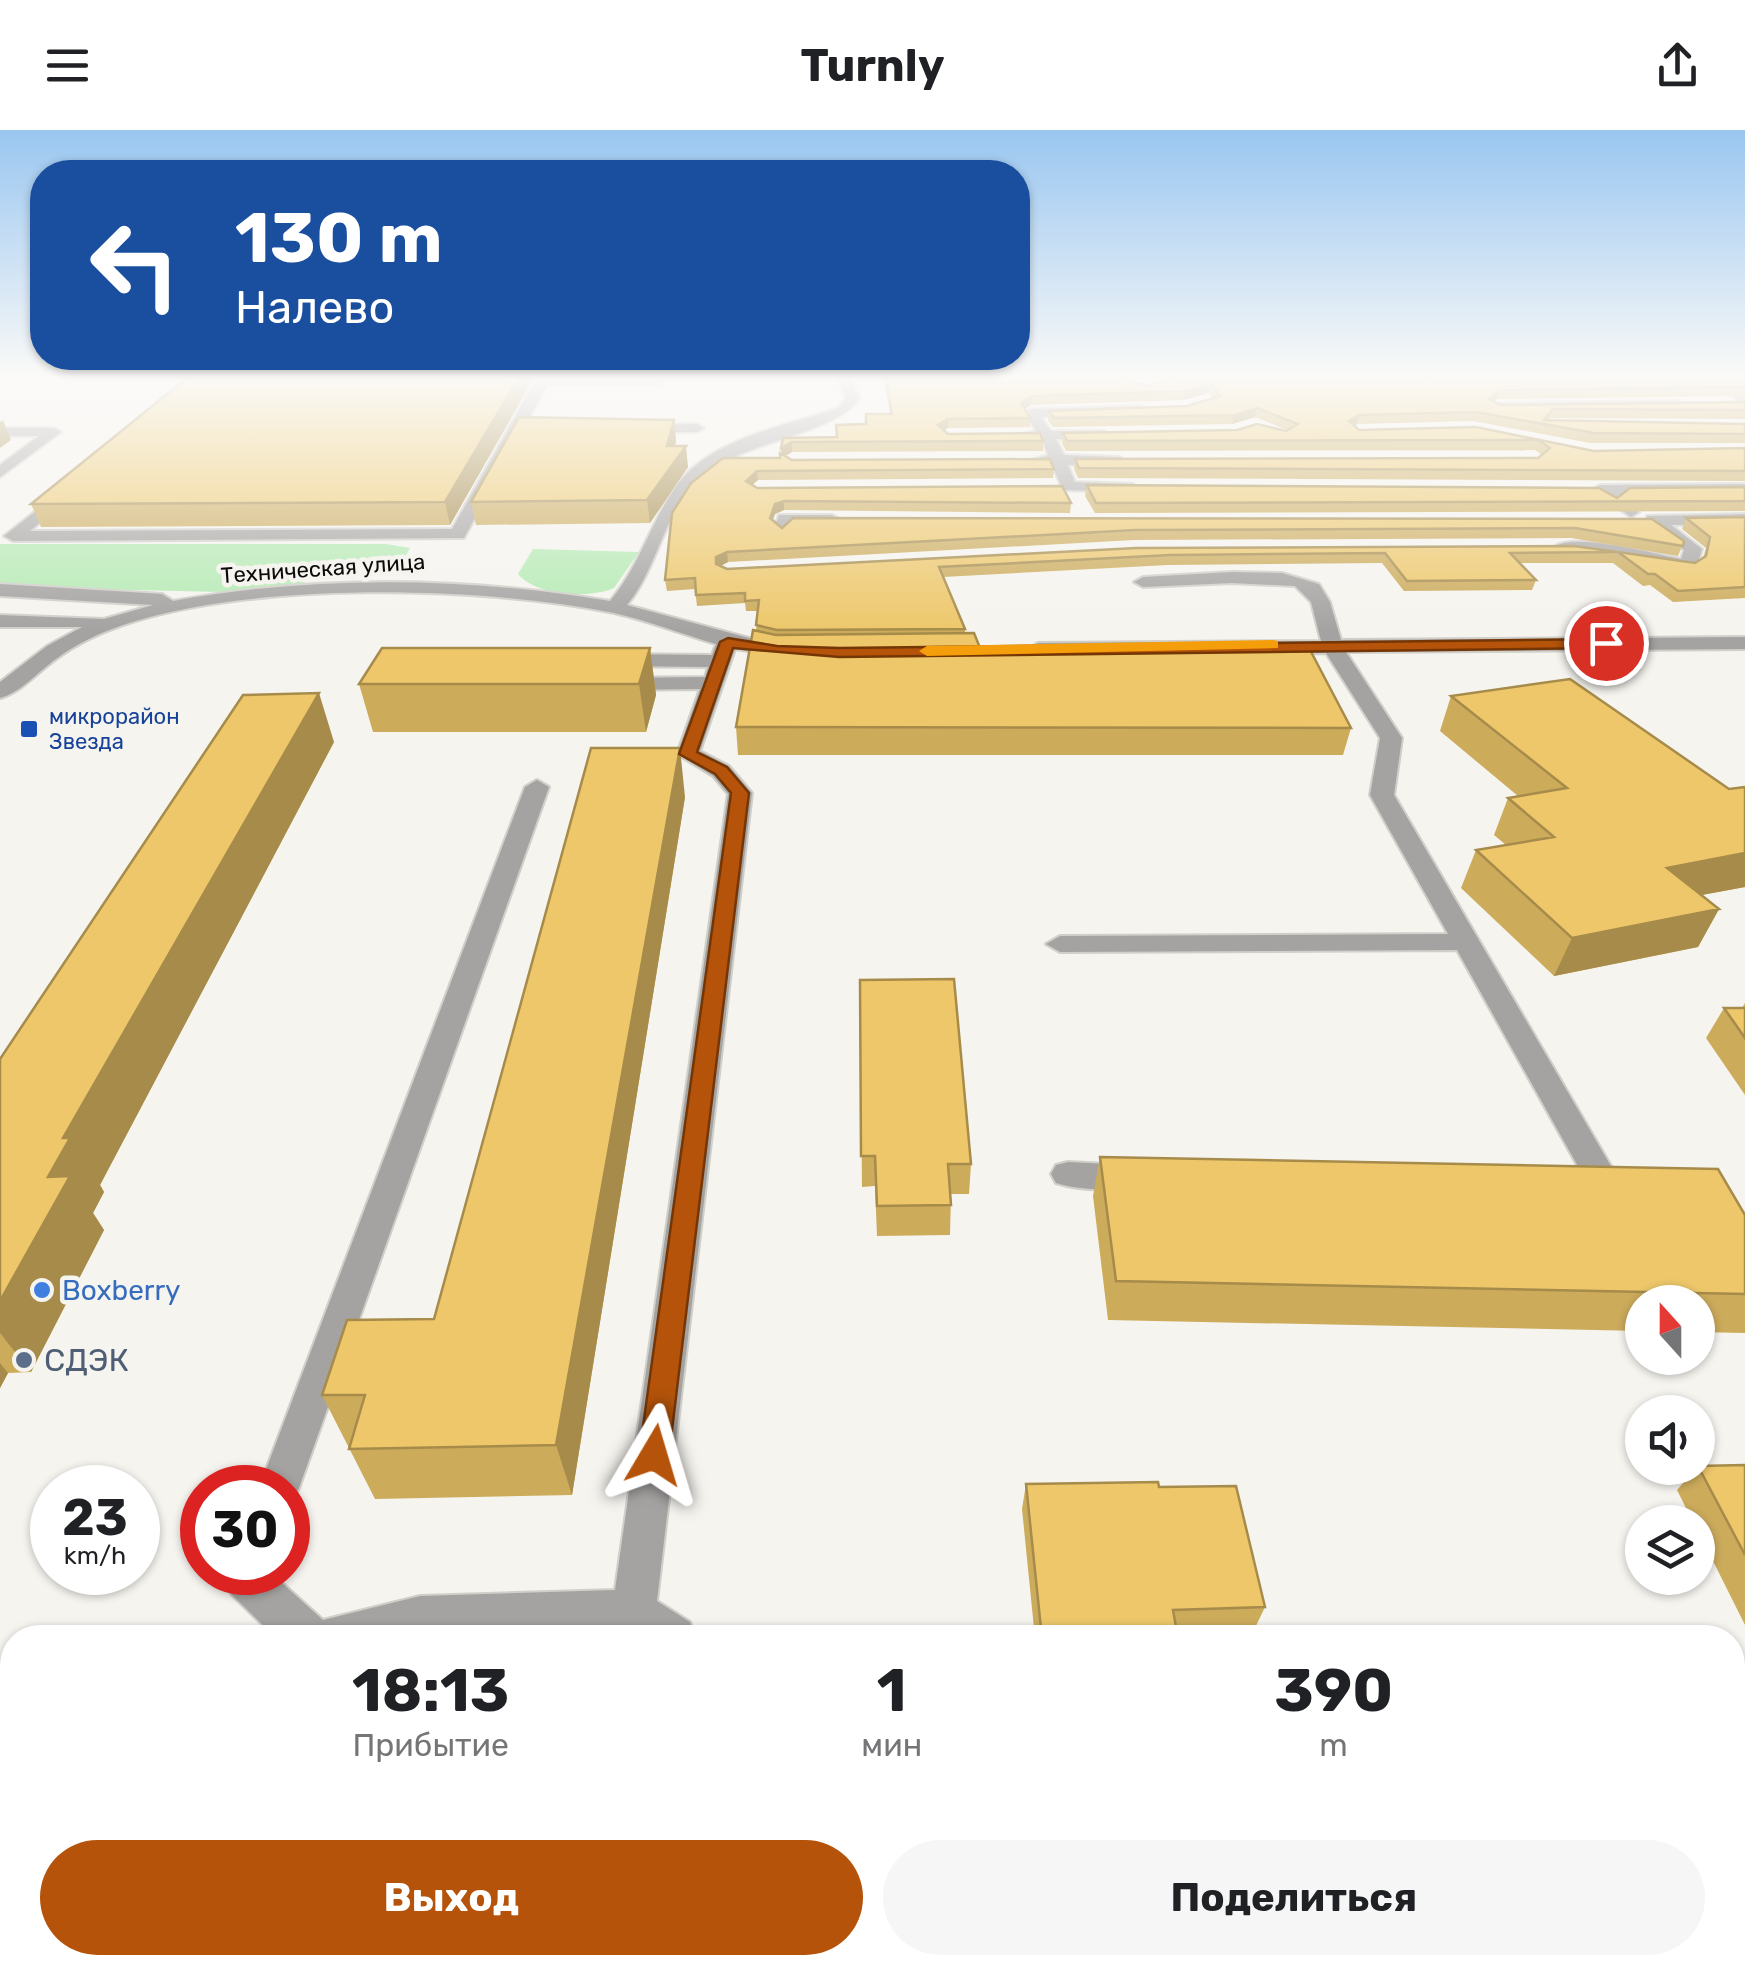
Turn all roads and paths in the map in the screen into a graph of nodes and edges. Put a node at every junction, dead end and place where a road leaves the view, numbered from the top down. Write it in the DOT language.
graph roads {
  1 [pos="499,460"];
  2 [pos="715,460"];
  3 [pos="1058,460"];
  4 [pos="74,486"];
  5 [pos="1050,487"];
  6 [pos="1069,487"];
  7 [pos="1148,488"];
  8 [pos="1745,489"];
  9 [pos="1580,490"];
  10 [pos="1600,490"];
  11 [pos="1078,505"];
  12 [pos="1745,519"];
  13 [pos="842,520"];
  14 [pos="1614,520"];
  15 [pos="1652,520"];
  16 [pos="782,530"];
  17 [pos="440,534"];
  18 [pos="1551,547"];
  19 [pos="409,573"];
  20 [pos="1142,582"];
  21 [pos="0,590"];
  22 [pos="168,607"];
  23 [pos="616,608"];
  24 [pos="0,622"];
  25 [pos="108,625"];
  26 [pos="1331,643"];
  27 [pos="1734,643"];
  28 [pos="1016,649"];
  29 [pos="808,652"];
  30 [pos="583,660"];
  31 [pos="1745,660"];
  32 [pos="41,661"];
  33 [pos="0,662"];
  34 [pos="720,662"];
  35 [pos="593,684"];
  36 [pos="0,692"];
  37 [pos="536,786"];
  38 [pos="1465,942"];
  39 [pos="1060,944"];
  40 [pos="1068,1174"];
  41 [pos="1167,1176"];
  42 [pos="1543,1181"];
  43 [pos="287,1465"];
  44 [pos="263,1595"];
  45 [pos="634,1611"];
  46 [pos="295,1625"];
  47 [pos="456,1625"];
  48 [pos="655,1625"];
  1 -- 17 [label="street"];
  2 -- 23 [label="street"];
  3 -- 6 [label="street"];
  4 -- 17 [label="street"];
  5 -- 6 [label="street"];
  6 -- 7 [label="street"];
  6 -- 11 [label="street"];
  8 -- 10 [label="street"];
  9 -- 10 [label="street"];
  10 -- 15 [label="street"];
  12 -- 15 [label="street"];
  13 -- 16 [label="street"];
  14 -- 15 [label="street"];
  15 -- 18 [label="street"];
  17 -- 19 [label="street"];
  19 -- 22 [label="street, Техническая улица"];
  19 -- 23 [label="street, Техническая улица"];
  20 -- 26 [label="street"];
  21 -- 22 [label="street"];
  22 -- 25 [label="street, Техническая улица"];
  23 -- 34 [label="street, Техническая улица"];
  24 -- 25 [label="street"];
  25 -- 32 [label="street, Техническая улица"];
  26 -- 27 [label="street"];
  26 -- 28 [label="street"];
  26 -- 38 [label="street"];
  27 -- 31 [label="street"];
  29 -- 34 [label="street, Техническая улица"];
  30 -- 34 [label="street"];
  32 -- 33 [label="street"];
  32 -- 36 [label="street, Техническая улица"];
  34 -- 35 [label="street"];
  34 -- 45 [label="street"];
  37 -- 43 [label="street"];
  38 -- 39 [label="street"];
  38 -- 42 [label="street"];
  40 -- 41 [label="street"];
  44 -- 46 [label="street"];
  45 -- 47 [label="street"];
  45 -- 48 [label="street"];
}
